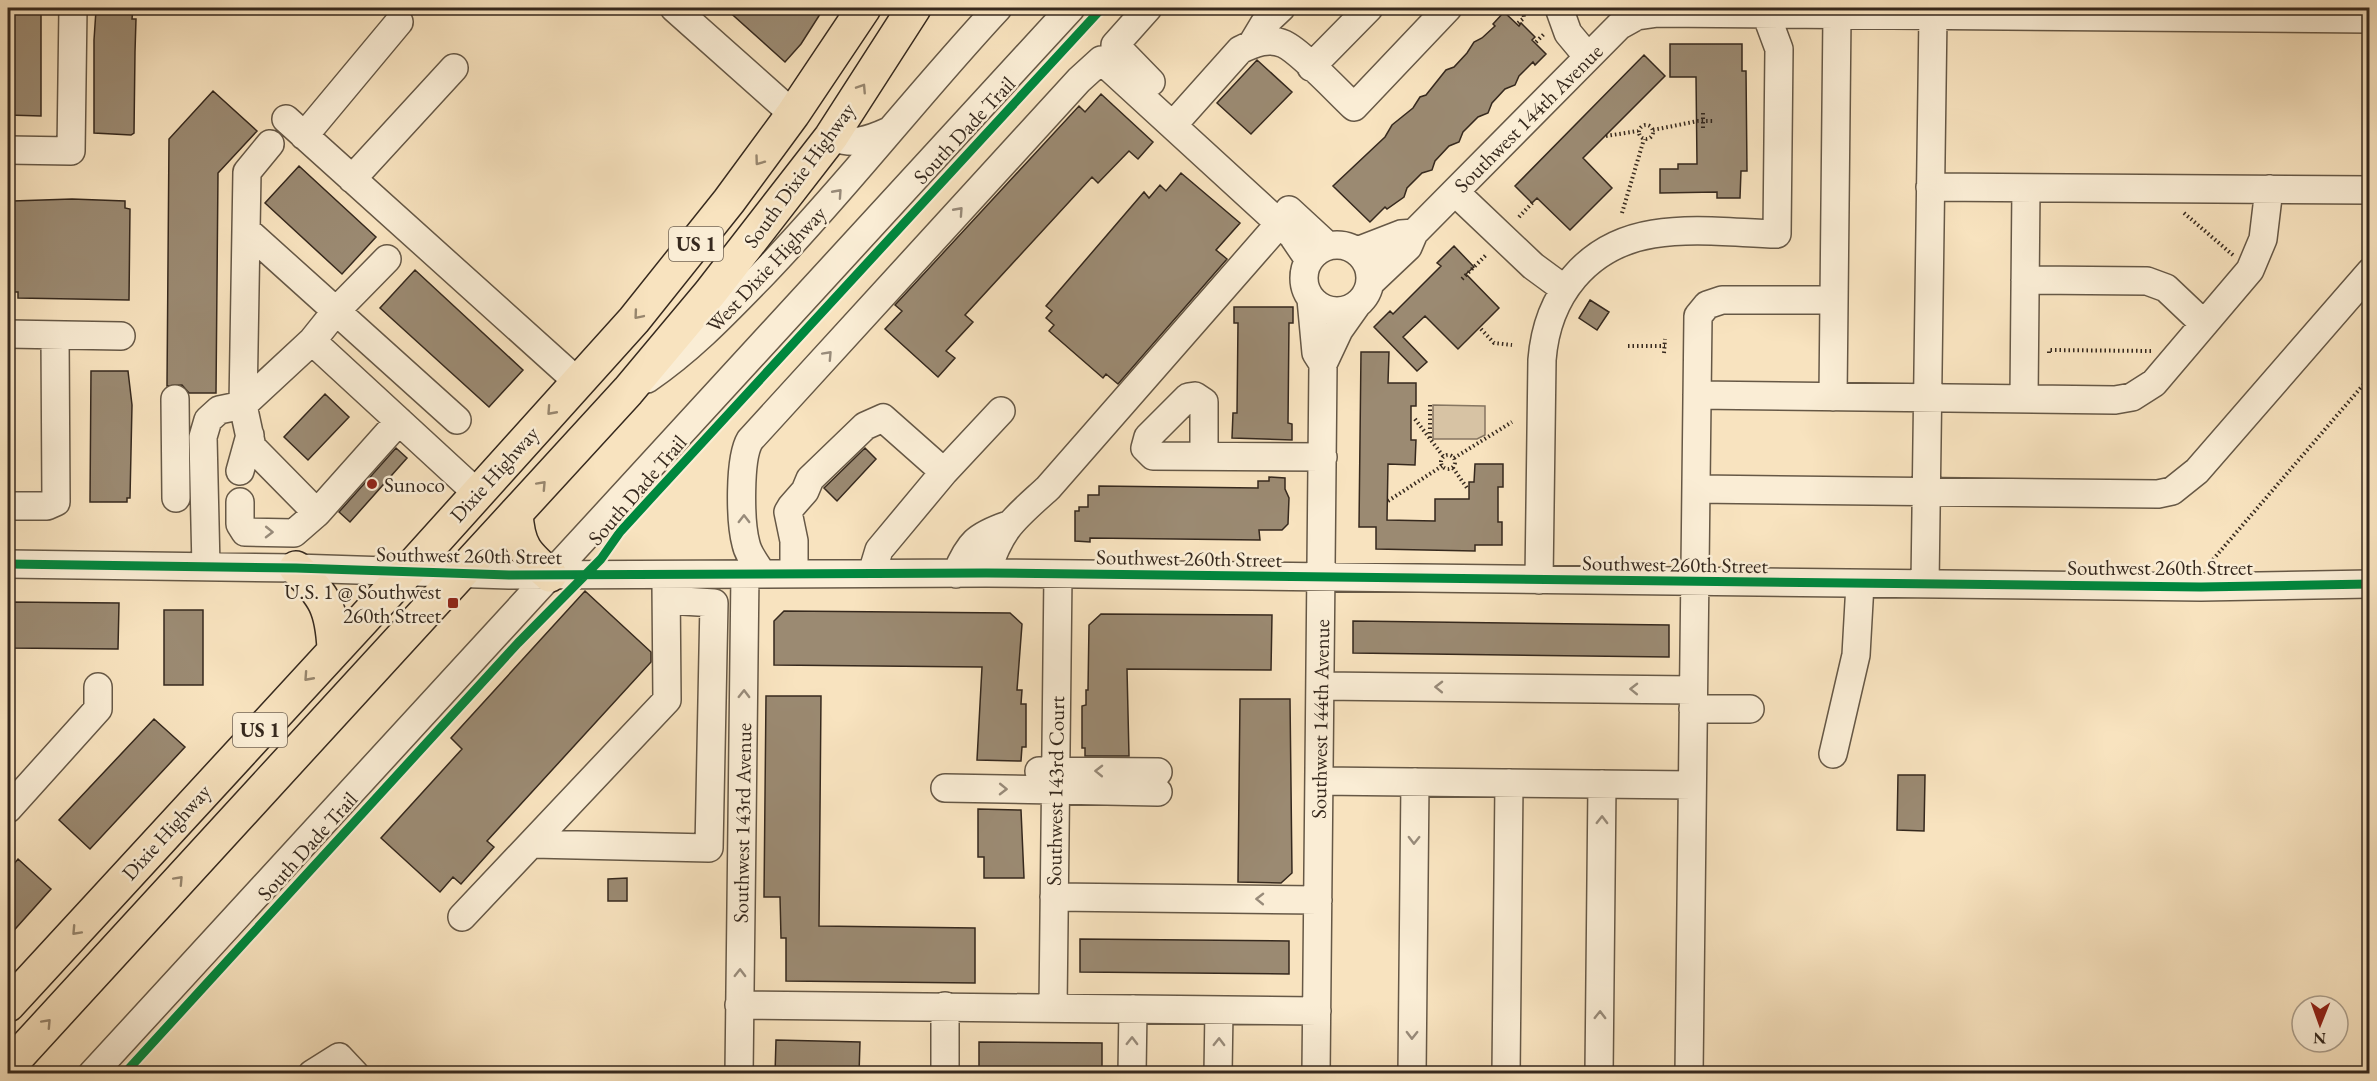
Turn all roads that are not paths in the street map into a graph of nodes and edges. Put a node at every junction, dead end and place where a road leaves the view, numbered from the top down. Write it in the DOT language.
graph roads {
  1 [pos="73,8"];
  2 [pos="674,8"];
  3 [pos="864,8"];
  4 [pos="914,8"];
  5 [pos="998,8"];
  6 [pos="1071,8"];
  7 [pos="1148,8"];
  8 [pos="1281,8"];
  9 [pos="1369,8"];
  10 [pos="1448,8"];
  11 [pos="1559,8"];
  12 [pos="1766,14"];
  13 [pos="1837,15"];
  14 [pos="1933,15"];
  15 [pos="2370,19"];
  16 [pos="399,22"];
  17 [pos="1252,44"];
  18 [pos="1108,52"];
  19 [pos="1588,57"];
  20 [pos="1311,67"];
  21 [pos="454,68"];
  22 [pos="793,114"];
  23 [pos="1178,119"];
  24 [pos="889,131"];
  25 [pos="831,137"];
  26 [pos="270,144"];
  27 [pos="8,150"];
  28 [pos="352,179"];
  29 [pos="1930,187"];
  30 [pos="2026,188"];
  31 [pos="2269,189"];
  32 [pos="2370,190"];
  33 [pos="1455,192"];
  34 [pos="1280,223"];
  35 [pos="246,230"];
  36 [pos="1414,234"];
  37 [pos="1357,251"];
  38 [pos="1318,253"];
  39 [pos="387,260"];
  40 [pos="2370,272"];
  41 [pos="2025,280"];
  42 [pos="1371,282"];
  43 [pos="1563,288"];
  44 [pos="1311,299"];
  45 [pos="1833,300"];
  46 [pos="1356,306"];
  47 [pos="336,311"];
  48 [pos="2204,324"];
  49 [pos="8,334"];
  50 [pos="55,335"];
  51 [pos="121,336"];
  52 [pos="312,341"];
  53 [pos="1323,364"];
  54 [pos="578,382"];
  55 [pos="628,391"];
  56 [pos="1697,395"];
  57 [pos="1833,397"];
  58 [pos="1928,398"];
  59 [pos="175,399"];
  60 [pos="2024,399"];
  61 [pos="243,405"];
  62 [pos="1000,411"];
  63 [pos="457,420"];
  64 [pos="399,421"];
  65 [pos="250,435"];
  66 [pos="175,453"];
  67 [pos="204,453"];
  68 [pos="1204,456"];
  69 [pos="1323,457"];
  70 [pos="240,471"];
  71 [pos="944,472"];
  72 [pos="1696,489"];
  73 [pos="1927,491"];
  74 [pos="477,493"];
  75 [pos="176,498"];
  76 [pos="240,502"];
  77 [pos="8,506"];
  78 [pos="317,513"];
  79 [pos="516,513"];
  80 [pos="1008,525"];
  81 [pos="8,564"];
  82 [pos="206,567"];
  83 [pos="296,568"];
  84 [pos="406,573"];
  85 [pos="753,573"];
  86 [pos="794,573"];
  87 [pos="872,573"];
  88 [pos="986,573"];
  89 [pos="460,574"];
  90 [pos="956,574"];
  91 [pos="1058,574"];
  92 [pos="550,575"];
  93 [pos="1322,578"];
  94 [pos="1539,580"];
  95 [pos="1695,582"];
  96 [pos="1860,584"];
  97 [pos="1925,584"];
  98 [pos="2370,584"];
  99 [pos="666,587"];
  100 [pos="334,649"];
  101 [pos="1321,686"];
  102 [pos="98,687"];
  103 [pos="1693,699"];
  104 [pos="1750,709"];
  105 [pos="1833,754"];
  106 [pos="945,779"];
  107 [pos="1055,780"];
  108 [pos="1319,781"];
  109 [pos="1158,782"];
  110 [pos="1415,782"];
  111 [pos="1509,783"];
  112 [pos="1602,784"];
  113 [pos="1692,785"];
  114 [pos="8,809"];
  115 [pos="533,844"];
  116 [pos="1054,897"];
  117 [pos="1318,900"];
  118 [pos="462,917"];
  119 [pos="8,1005"];
  120 [pos="739,1005"];
  121 [pos="945,1006"];
  122 [pos="1053,1008"];
  123 [pos="1133,1009"];
  124 [pos="1219,1010"];
  125 [pos="1317,1011"];
  126 [pos="8,1066"];
  127 [pos="92,1074"];
  128 [pos="312,1074"];
  129 [pos="355,1074"];
  130 [pos="739,1074"];
  131 [pos="945,1074"];
  132 [pos="1132,1074"];
  133 [pos="1218,1074"];
  134 [pos="1316,1074"];
  135 [pos="1412,1074"];
  136 [pos="1506,1074"];
  137 [pos="1599,1074"];
  138 [pos="1689,1074"];
  1 -- 27 [label="street"];
  2 -- 22 [label="street"];
  3 -- 22 [label="highway, South Dixie Highway / US 1"];
  25 -- 4 [label="highway, South Dixie Highway / US 1, one-way"];
  5 -- 24 [label="street, West Dixie Highway"];
  6 -- 92 [label="street"];
  7 -- 18 [label="street"];
  8 -- 17 [label="street"];
  9 -- 20 [label="street"];
  10 -- 20 [label="street"];
  11 -- 19 [label="street"];
  12 -- 13 [label="street, Southwest 144th Avenue"];
  12 -- 19 [label="street, Southwest 144th Avenue"];
  12 -- 43 [label="street"];
  13 -- 14 [label="street, Southwest 144th Avenue"];
  13 -- 45 [label="street"];
  14 -- 15 [label="street, Southwest 144th Avenue"];
  14 -- 29 [label="street"];
  16 -- 28 [label="street"];
  17 -- 20 [label="street"];
  17 -- 23 [label="street"];
  18 -- 23 [label="street"];
  85 -- 18 [label="street, one-way"];
  19 -- 33 [label="street, Southwest 144th Avenue"];
  21 -- 28 [label="street"];
  22 -- 25 [label="highway"];
  22 -- 54 [label="highway, Dixie Highway / US 1, one-way"];
  23 -- 34 [label="street"];
  23 -- 38 [label="street"];
  24 -- 25 [label="street, West Dixie Highway"];
  55 -- 24 [label="street, West Dixie Highway, one-way"];
  25 -- 55 [label="highway, South Dixie Highway / US 1"];
  26 -- 35 [label="street"];
  28 -- 54 [label="street"];
  29 -- 30 [label="street"];
  29 -- 58 [label="street"];
  30 -- 31 [label="street"];
  30 -- 41 [label="street"];
  31 -- 32 [label="street"];
  31 -- 48 [label="street"];
  33 -- 36 [label="street, Southwest 144th Avenue"];
  33 -- 43 [label="street"];
  34 -- 38 [label="street"];
  34 -- 80 [label="street"];
  35 -- 47 [label="street"];
  35 -- 61 [label="street"];
  36 -- 37 [label="street"];
  36 -- 42 [label="street, Southwest 144th Avenue"];
  37 -- 38 [label="street"];
  37 -- 42 [label="street"];
  38 -- 44 [label="street"];
  39 -- 47 [label="street"];
  40 -- 73 [label="street"];
  41 -- 48 [label="street"];
  41 -- 60 [label="street"];
  42 -- 46 [label="street"];
  43 -- 94 [label="street"];
  44 -- 46 [label="street"];
  44 -- 53 [label="street, Southwest 144th Avenue"];
  45 -- 56 [label="street"];
  45 -- 57 [label="street"];
  46 -- 53 [label="street, Southwest 144th Avenue"];
  47 -- 52 [label="street"];
  47 -- 63 [label="street"];
  48 -- 60 [label="street"];
  49 -- 50 [label="street"];
  50 -- 51 [label="street"];
  50 -- 77 [label="street"];
  52 -- 61 [label="street"];
  52 -- 64 [label="street"];
  53 -- 69 [label="street, Southwest 144th Avenue"];
  54 -- 74 [label="highway, Dixie Highway / US 1, one-way"];
  79 -- 55 [label="highway, Dixie Highway / US 1, one-way"];
  56 -- 57 [label="street"];
  56 -- 72 [label="street"];
  57 -- 58 [label="street"];
  58 -- 60 [label="street"];
  58 -- 73 [label="street"];
  59 -- 66 [label="street"];
  61 -- 65 [label="street"];
  61 -- 67 [label="street"];
  62 -- 71 [label="street"];
  64 -- 74 [label="street"];
  64 -- 78 [label="street"];
  65 -- 70 [label="street"];
  65 -- 78 [label="street"];
  66 -- 67 [label="street"];
  66 -- 75 [label="street"];
  67 -- 82 [label="street"];
  68 -- 69 [label="street"];
  69 -- 93 [label="street, Southwest 144th Avenue"];
  71 -- 86 [label="street"];
  71 -- 87 [label="street"];
  72 -- 73 [label="street"];
  72 -- 95 [label="street"];
  73 -- 97 [label="street"];
  74 -- 84 [label="highway, Dixie Highway / US 1"];
  76 -- 78 [label="street, one-way"];
  79 -- 89 [label="highway, Dixie Highway / US 1"];
  79 -- 92 [label="highway"];
  80 -- 88 [label="street"];
  80 -- 90 [label="street"];
  81 -- 82 [label="street, Southwest 260th Street"];
  82 -- 83 [label="street, Southwest 260th Street"];
  83 -- 84 [label="street, Southwest 260th Street"];
  83 -- 100 [label="highway"];
  84 -- 89 [label="street, Southwest 260th Street"];
  84 -- 100 [label="highway, Dixie Highway / US 1"];
  85 -- 86 [label="street, Southwest 260th Street"];
  85 -- 99 [label="street, Southwest 260th Street"];
  120 -- 85 [label="street, Southwest 143rd Avenue, one-way"];
  86 -- 87 [label="street, Southwest 260th Street"];
  87 -- 90 [label="street, Southwest 260th Street"];
  88 -- 90 [label="street, Southwest 260th Street"];
  88 -- 91 [label="street, Southwest 260th Street"];
  89 -- 92 [label="street, Southwest 260th Street"];
  126 -- 89 [label="highway, Dixie Highway / US 1, one-way"];
  91 -- 93 [label="street, Southwest 260th Street"];
  91 -- 107 [label="street, Southwest 143rd Court"];
  92 -- 99 [label="street, Southwest 260th Street"];
  92 -- 127 [label="street"];
  93 -- 94 [label="street, Southwest 260th Street"];
  93 -- 101 [label="street, Southwest 144th Avenue"];
  94 -- 95 [label="street, Southwest 260th Street"];
  95 -- 96 [label="street, Southwest 260th Street"];
  95 -- 103 [label="street"];
  96 -- 97 [label="street, Southwest 260th Street"];
  96 -- 105 [label="street"];
  97 -- 98 [label="street, Southwest 260th Street"];
  99 -- 115 [label="street"];
  99 -- 115 [label="street"];
  100 -- 119 [label="highway, Dixie Highway / US 1, one-way"];
  103 -- 101 [label="street, one-way"];
  101 -- 108 [label="street, Southwest 144th Avenue"];
  102 -- 114 [label="street"];
  103 -- 104 [label="street"];
  103 -- 113 [label="street"];
  106 -- 107 [label="street"];
  107 -- 109 [label="street"];
  107 -- 116 [label="street, Southwest 143rd Court"];
  108 -- 110 [label="street"];
  108 -- 117 [label="street, Southwest 144th Avenue"];
  110 -- 111 [label="street"];
  110 -- 135 [label="street, one-way"];
  111 -- 112 [label="street"];
  111 -- 136 [label="street"];
  112 -- 113 [label="street"];
  137 -- 112 [label="street, one-way"];
  113 -- 138 [label="street"];
  115 -- 118 [label="street"];
  117 -- 116 [label="street, one-way"];
  116 -- 122 [label="street, Southwest 143rd Court"];
  117 -- 125 [label="street, Southwest 144th Avenue"];
  120 -- 121 [label="street"];
  120 -- 130 [label="street, Southwest 143rd Avenue"];
  121 -- 122 [label="street"];
  121 -- 131 [label="street"];
  122 -- 123 [label="street"];
  123 -- 124 [label="street"];
  132 -- 123 [label="street, one-way"];
  124 -- 125 [label="street"];
  133 -- 124 [label="street, one-way"];
  125 -- 134 [label="street, Southwest 144th Avenue"];
  128 -- 129 [label="street"];
}
